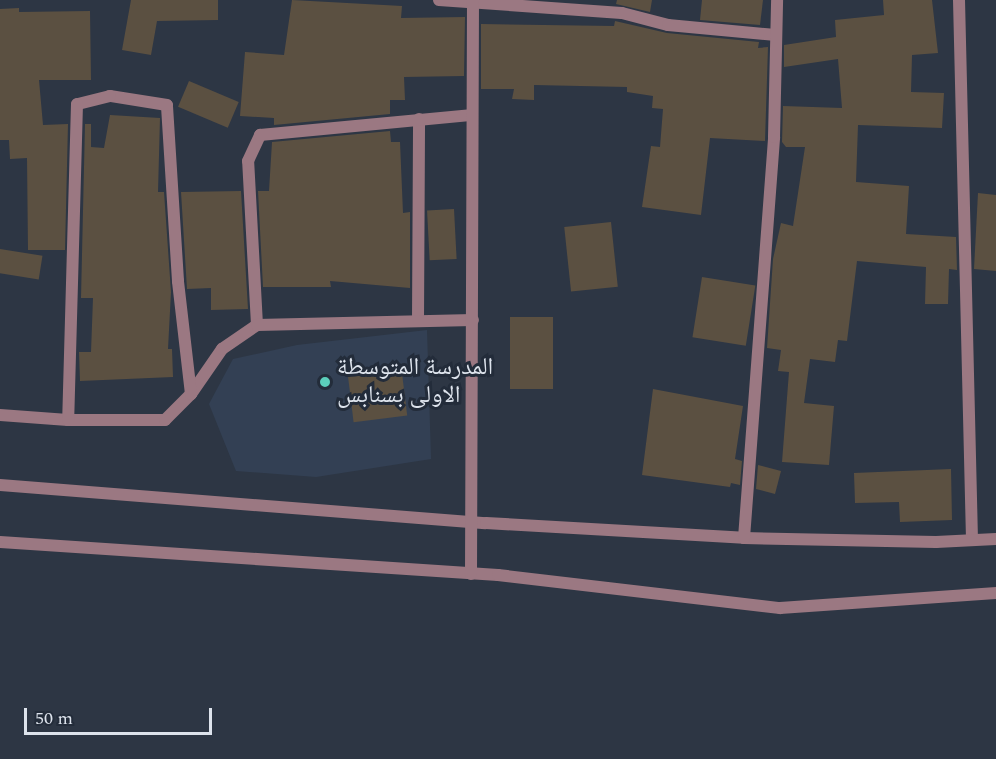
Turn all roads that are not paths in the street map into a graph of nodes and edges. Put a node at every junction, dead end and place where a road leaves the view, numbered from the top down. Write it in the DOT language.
graph roads {
  1 [pos="439,0"];
  2 [pos="777,0"];
  3 [pos="959,0"];
  4 [pos="473,1"];
  5 [pos="776,35"];
  6 [pos="470,115"];
  7 [pos="419,119"];
  8 [pos="473,320"];
  9 [pos="418,321"];
  10 [pos="257,326"];
  11 [pos="191,393"];
  12 [pos="0,415"];
  13 [pos="68,420"];
  14 [pos="0,485"];
  15 [pos="471,521"];
  16 [pos="744,538"];
  17 [pos="996,539"];
  18 [pos="972,540"];
  19 [pos="0,542"];
  20 [pos="471,574"];
  21 [pos="996,593"];
  1 -- 4 [label="street"];
  2 -- 5 [label="street"];
  3 -- 18 [label="street"];
  4 -- 5 [label="street"];
  4 -- 6 [label="street"];
  5 -- 16 [label="street"];
  6 -- 7 [label="street"];
  6 -- 8 [label="street"];
  7 -- 9 [label="street"];
  7 -- 10 [label="street"];
  8 -- 9 [label="street"];
  8 -- 15 [label="street"];
  9 -- 10 [label="street"];
  10 -- 11 [label="street"];
  11 -- 13 [label="street"];
  11 -- 13 [label="street"];
  12 -- 13 [label="street"];
  14 -- 15 [label="street"];
  15 -- 16 [label="street"];
  15 -- 20 [label="street"];
  16 -- 18 [label="street"];
  17 -- 18 [label="street"];
  19 -- 20 [label="street"];
  20 -- 21 [label="street"];
}
